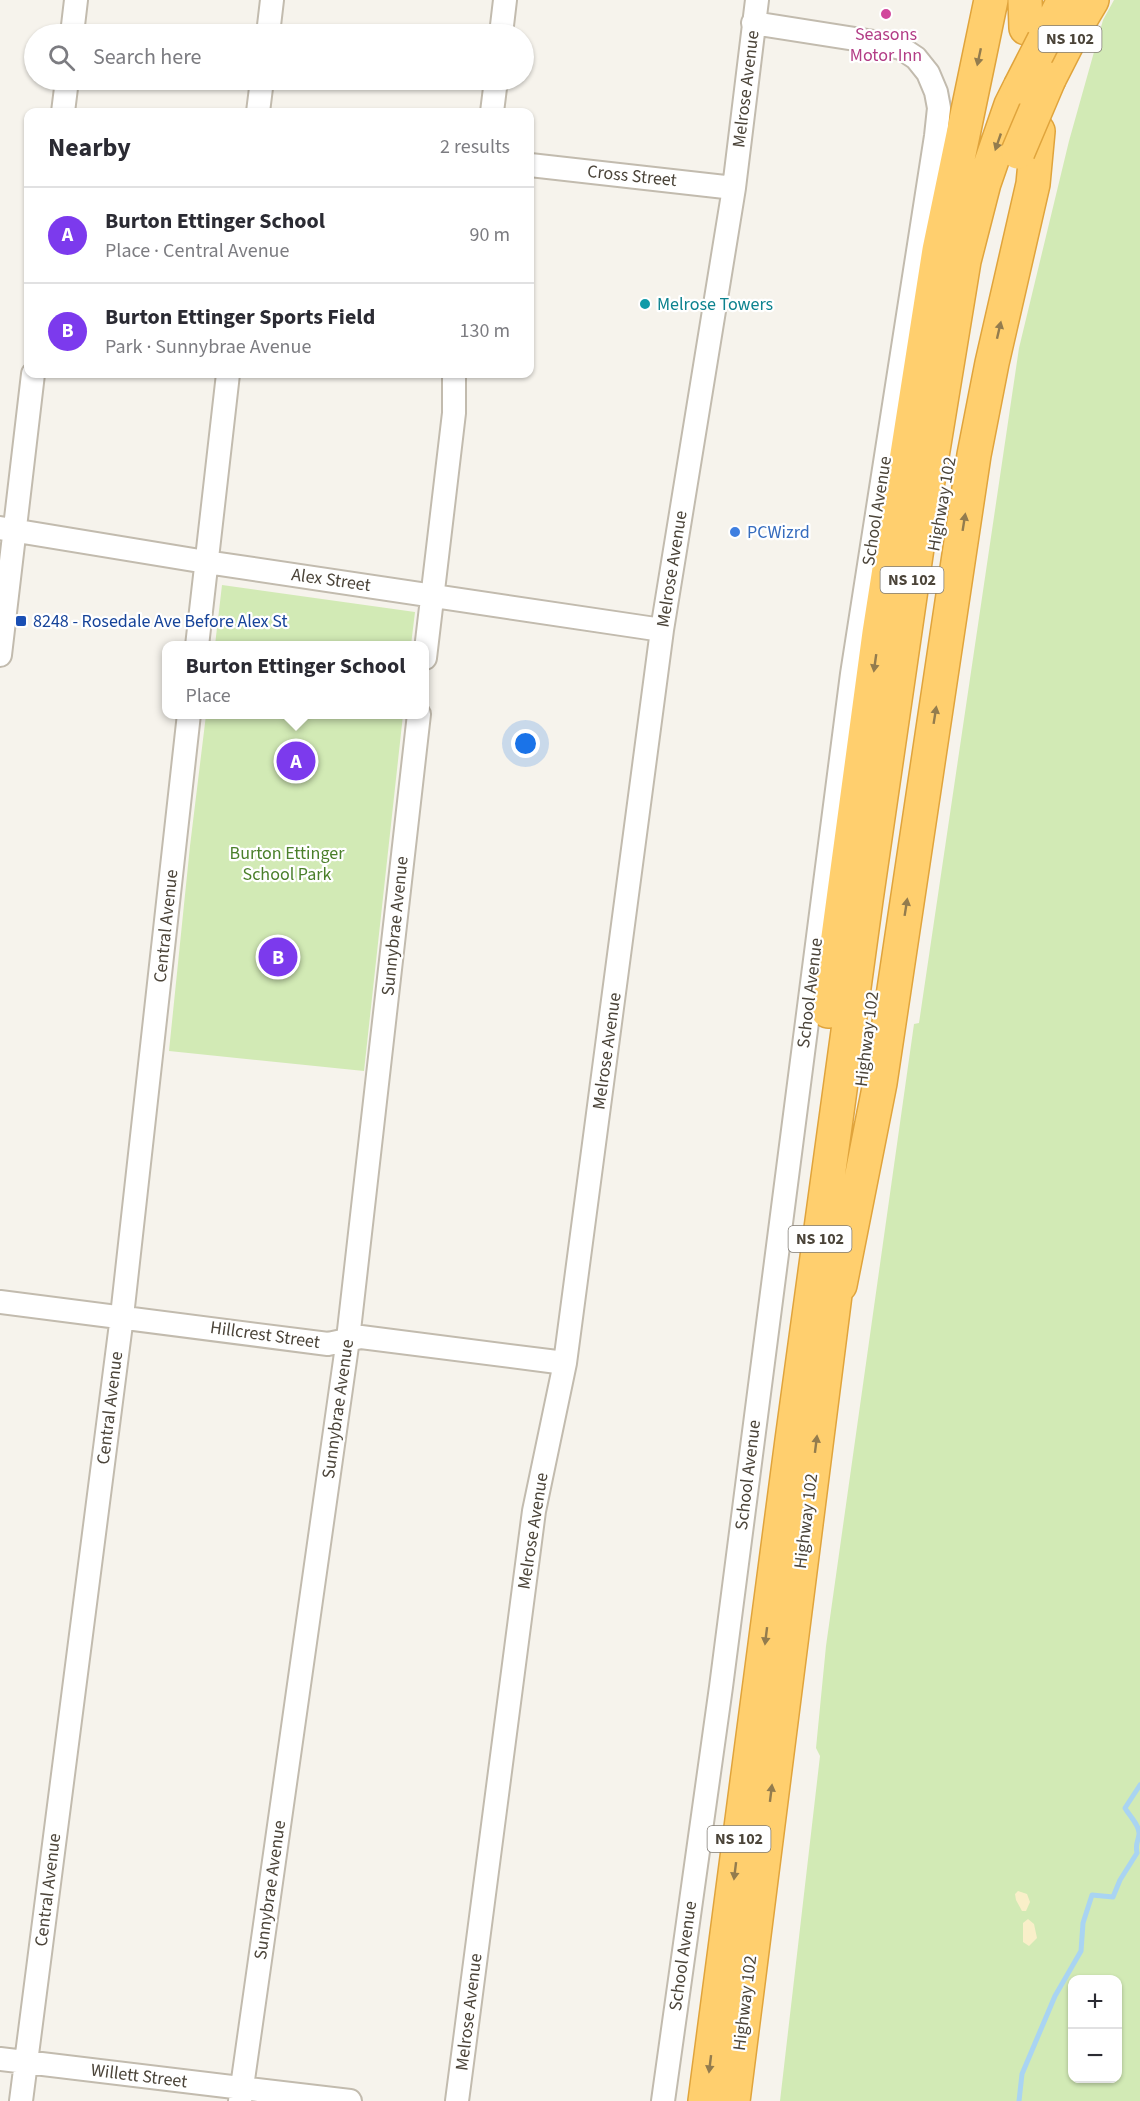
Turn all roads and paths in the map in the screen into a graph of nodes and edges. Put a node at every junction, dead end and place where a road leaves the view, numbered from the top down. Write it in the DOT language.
graph roads {
  1 [pos="76,0"];
  2 [pos="272,0"];
  3 [pos="505,0"];
  4 [pos="757,0"];
  5 [pos="991,0"];
  6 [pos="1064,0"];
  7 [pos="1092,0"];
  8 [pos="753,23"];
  9 [pos="1032,23"];
  10 [pos="73,24"];
  11 [pos="269,24"];
  12 [pos="502,24"];
  13 [pos="1034,83"];
  14 [pos="66,90"];
  15 [pos="261,90"];
  16 [pos="495,90"];
  17 [pos="64,108"];
  18 [pos="258,108"];
  19 [pos="492,108"];
  20 [pos="534,165"];
  21 [pos="734,188"];
  22 [pos="32,378"];
  23 [pos="228,378"];
  24 [pos="454,378"];
  25 [pos="8,529"];
  26 [pos="206,562"];
  27 [pos="432,594"];
  28 [pos="662,630"];
  29 [pos="197,641"];
  30 [pos="427,641"];
  31 [pos="0,655"];
  32 [pos="188,719"];
  33 [pos="418,719"];
  34 [pos="0,1302"];
  35 [pos="122,1316"];
  36 [pos="348,1339"];
  37 [pos="565,1363"];
  38 [pos="773,1578"];
  39 [pos="0,2059"];
  40 [pos="26,2062"];
  41 [pos="241,2095"];
  42 [pos="21,2101"];
  43 [pos="350,2101"];
  44 [pos="457,2101"];
  45 [pos="663,2101"];
  46 [pos="705,2101"];
  47 [pos="733,2101"];
  1 -- 10 [label="street"];
  2 -- 11 [label="street"];
  3 -- 12 [label="street"];
  4 -- 8 [label="street, Melrose Avenue"];
  5 -- 38 [label="highway, one-way"];
  6 -- 9 [label="highway, Highway 102 / NS 102"];
  7 -- 13 [label="highway, Highway 102 / NS 102"];
  8 -- 21 [label="street, Melrose Avenue"];
  8 -- 45 [label="street, School Avenue"];
  9 -- 13 [label="highway, Highway 102 / NS 102, bridge"];
  13 -- 38 [label="highway, Highway 102 / NS 102, one-way"];
  47 -- 13 [label="highway, Highway 102 / NS 102, one-way, bridge"];
  14 -- 17 [label="street"];
  15 -- 18 [label="street"];
  16 -- 19 [label="street"];
  20 -- 21 [label="street, Cross Street"];
  21 -- 28 [label="street, Melrose Avenue"];
  22 -- 25 [label="street"];
  23 -- 26 [label="street"];
  24 -- 27 [label="street"];
  25 -- 26 [label="street, Alex Street"];
  25 -- 31 [label="street"];
  26 -- 27 [label="street, Alex Street"];
  26 -- 29 [label="street"];
  27 -- 28 [label="street, Alex Street"];
  27 -- 30 [label="street"];
  28 -- 37 [label="street, Melrose Avenue"];
  32 -- 35 [label="street, Central Avenue"];
  33 -- 36 [label="street, Sunnybrae Avenue"];
  34 -- 35 [label="street, Hillcrest Street"];
  35 -- 36 [label="street, Hillcrest Street"];
  35 -- 40 [label="street, Central Avenue"];
  36 -- 37 [label="street, Hillcrest Street"];
  36 -- 41 [label="street, Sunnybrae Avenue"];
  37 -- 44 [label="street, Melrose Avenue"];
  38 -- 46 [label="highway, Highway 102 / NS 102, one-way"];
  39 -- 40 [label="street, Willett Street"];
  40 -- 41 [label="street, Willett Street"];
  40 -- 42 [label="street, Central Avenue"];
  41 -- 43 [label="street, Willett Street"];
}
